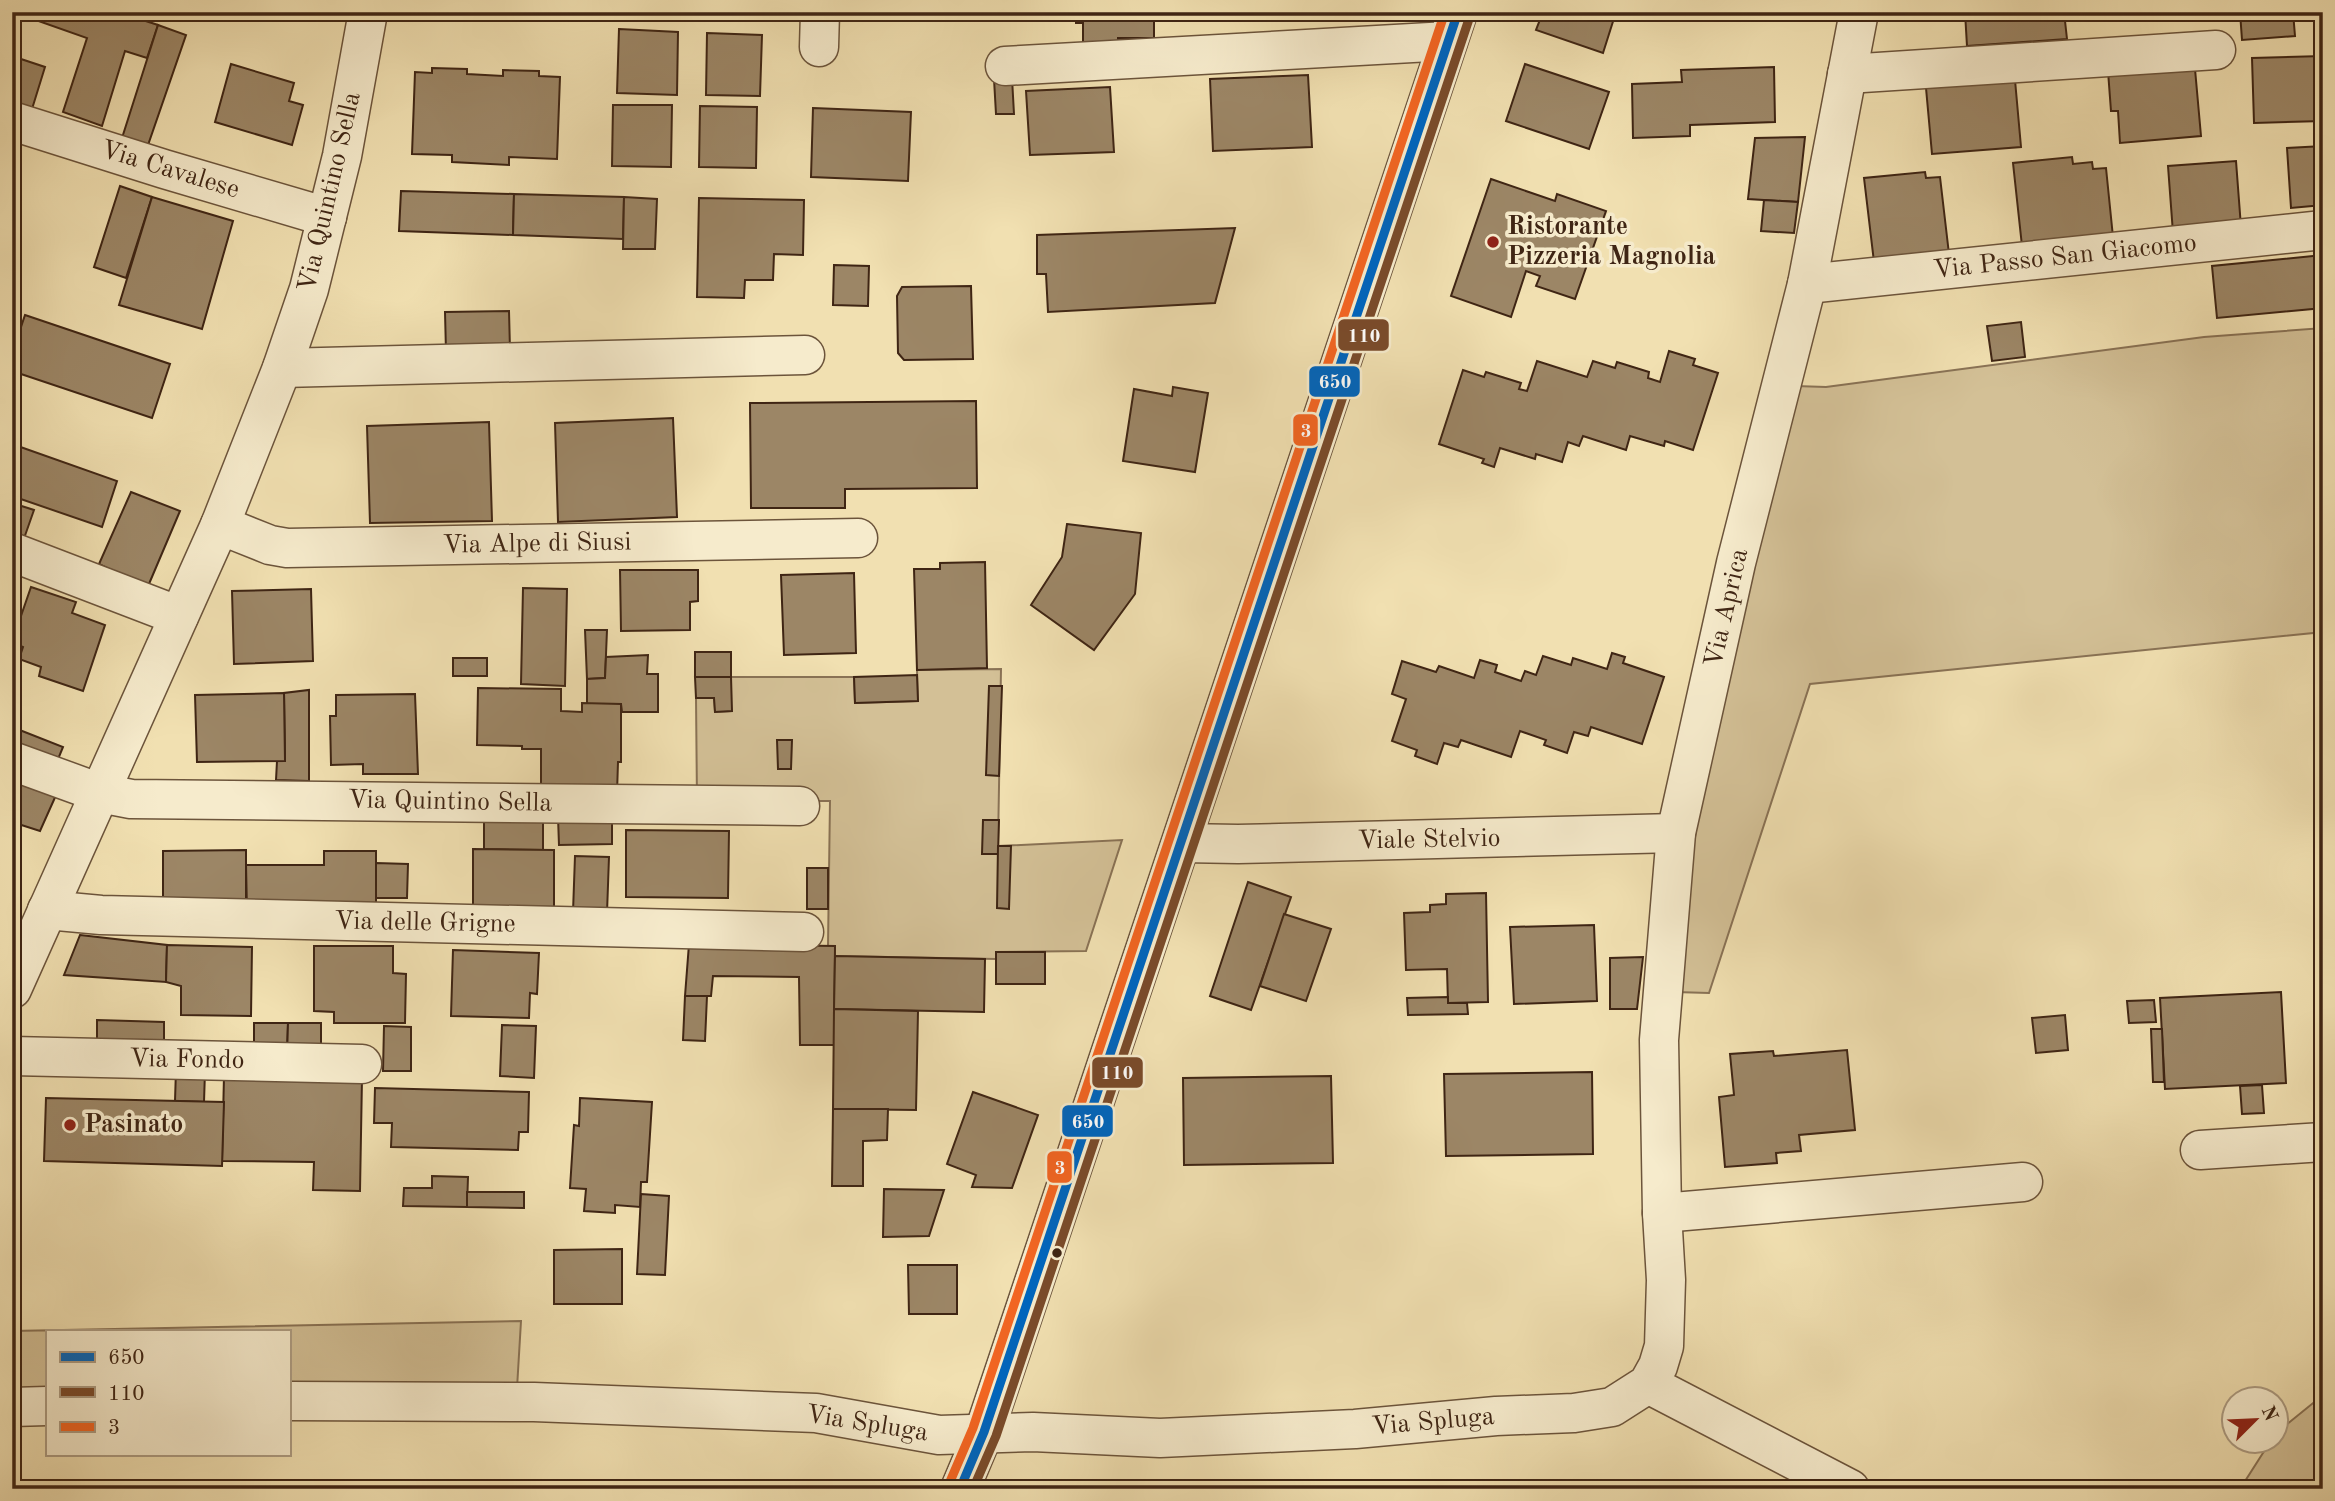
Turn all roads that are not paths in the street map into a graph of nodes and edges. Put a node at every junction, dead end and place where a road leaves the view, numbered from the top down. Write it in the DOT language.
graph roads {
  1 [pos="368,12"];
  2 [pos="1859,12"];
  3 [pos="1453,27"];
  4 [pos="2216,50"];
  5 [pos="1005,66"];
  6 [pos="1847,74"];
  7 [pos="12,121"];
  8 [pos="327,217"];
  9 [pos="2323,230"];
  10 [pos="1807,284"];
  11 [pos="805,355"];
  12 [pos="282,368"];
  13 [pos="220,525"];
  14 [pos="858,538"];
  15 [pos="12,552"];
  16 [pos="179,616"];
  17 [pos="12,761"];
  18 [pos="100,793"];
  19 [pos="800,806"];
  20 [pos="1676,834"];
  21 [pos="1182,843"];
  22 [pos="47,910"];
  23 [pos="804,932"];
  24 [pos="12,989"];
  25 [pos="12,1056"];
  26 [pos="362,1064"];
  27 [pos="2323,1142"];
  28 [pos="2200,1150"];
  29 [pos="2023,1182"];
  30 [pos="1662,1213"];
  31 [pos="1648,1384"];
  32 [pos="290,1401"];
  33 [pos="984,1432"];
  34 [pos="960,1489"];
  35 [pos="1850,1489"];
  1 -- 8 [label="street, Via Quintino Sella"];
  2 -- 6 [label="street, Via Aprica"];
  3 -- 5 [label="street"];
  3 -- 21 [label="street"];
  4 -- 6 [label="street"];
  6 -- 10 [label="street, Via Aprica"];
  7 -- 8 [label="street, Via Cavalese"];
  8 -- 12 [label="street, Via Quintino Sella"];
  9 -- 10 [label="street, Via Passo San Giacomo"];
  10 -- 20 [label="street, Via Aprica"];
  11 -- 12 [label="street"];
  12 -- 13 [label="street, Via Quintino Sella"];
  13 -- 14 [label="street, Via Alpe di Siusi"];
  13 -- 16 [label="street, Via Quintino Sella"];
  15 -- 16 [label="street"];
  16 -- 18 [label="street, Via Quintino Sella"];
  17 -- 18 [label="street"];
  18 -- 19 [label="street, Via Quintino Sella"];
  18 -- 22 [label="street, Via Quintino Sella"];
  20 -- 21 [label="street, Viale Stelvio"];
  20 -- 30 [label="street, Via Aprica"];
  21 -- 33 [label="street"];
  22 -- 23 [label="street, Via delle Grigne"];
  22 -- 24 [label="street, Via Quintino Sella"];
  25 -- 26 [label="street, Via Fondo"];
  27 -- 28 [label="street"];
  29 -- 30 [label="street"];
  30 -- 31 [label="street"];
  31 -- 33 [label="street, Via Spluga"];
  31 -- 35 [label="street"];
  32 -- 33 [label="street, Via Spluga"];
  33 -- 34 [label="street"];
}
